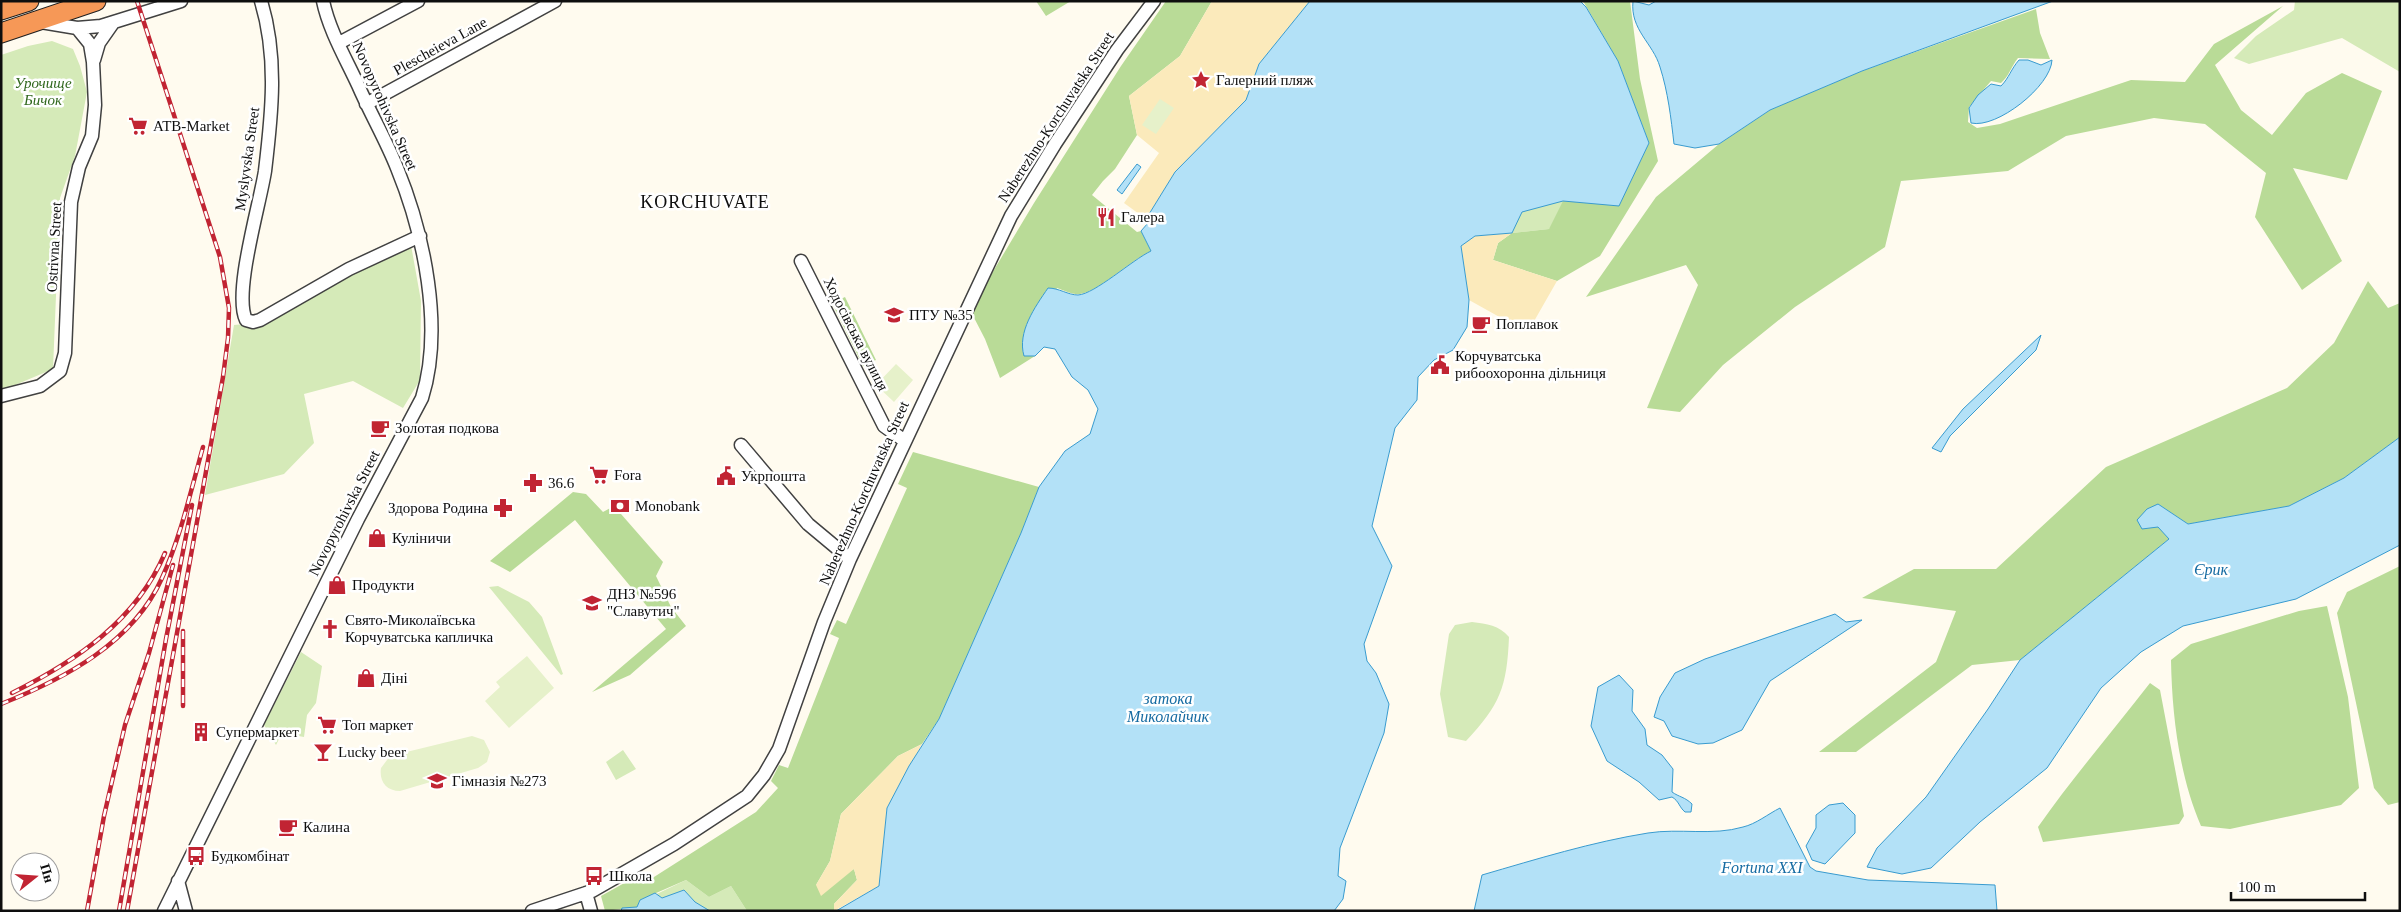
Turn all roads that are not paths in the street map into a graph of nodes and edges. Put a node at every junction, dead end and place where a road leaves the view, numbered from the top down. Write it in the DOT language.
graph roads {
  1 [pos="10,1"];
  2 [pos="29,1"];
  3 [pos="96,1"];
  4 [pos="181,1"];
  5 [pos="261,1"];
  6 [pos="323,1"];
  7 [pos="418,1"];
  8 [pos="555,1"];
  9 [pos="1154,1"];
  10 [pos="1,8"];
  11 [pos="36,21"];
  12 [pos="113,23"];
  13 [pos="77,28"];
  14 [pos="1,33"];
  15 [pos="339,43"];
  16 [pos="93,62"];
  17 [pos="366,104"];
  18 [pos="420,236"];
  19 [pos="801,261"];
  20 [pos="1,396"];
  21 [pos="905,441"];
  22 [pos="741,445"];
  23 [pos="850,559"];
  24 [pos="178,881"];
  25 [pos="586,892"];
  26 [pos="164,911"];
  27 [pos="186,911"];
  28 [pos="532,911"];
  29 [pos="591,911"];
  1 -- 10 [label="street"];
  2 -- 10 [label="highway"];
  3 -- 11 [label="highway"];
  4 -- 12 [label="street"];
  5 -- 18 [label="street, Myslyvska Street"];
  6 -- 15 [label="street, Novopyrohivska Street"];
  7 -- 15 [label="street"];
  8 -- 17 [label="street, Plescheieva Lane"];
  9 -- 21 [label="street, Naberezhno-Korchuvatska Street"];
  11 -- 13 [label="street"];
  11 -- 14 [label="highway"];
  12 -- 13 [label="street"];
  12 -- 16 [label="street, Ostrivna Street"];
  13 -- 16 [label="street, Ostrivna Street"];
  15 -- 17 [label="street, Novopyrohivska Street"];
  16 -- 20 [label="street, Ostrivna Street"];
  17 -- 18 [label="street, Novopyrohivska Street"];
  18 -- 24 [label="street, Novopyrohivska Street"];
  19 -- 21 [label="street, Ходосівська вулиця"];
  21 -- 23 [label="street, Naberezhno-Korchuvatska Street"];
  22 -- 23 [label="street"];
  23 -- 25 [label="street, Naberezhno-Korchuvatska Street"];
  24 -- 26 [label="street, Novopyrohivska Street"];
  24 -- 27 [label="street"];
  25 -- 28 [label="street, Naberezhno-Korchuvatska Street"];
  25 -- 29 [label="street"];
}
